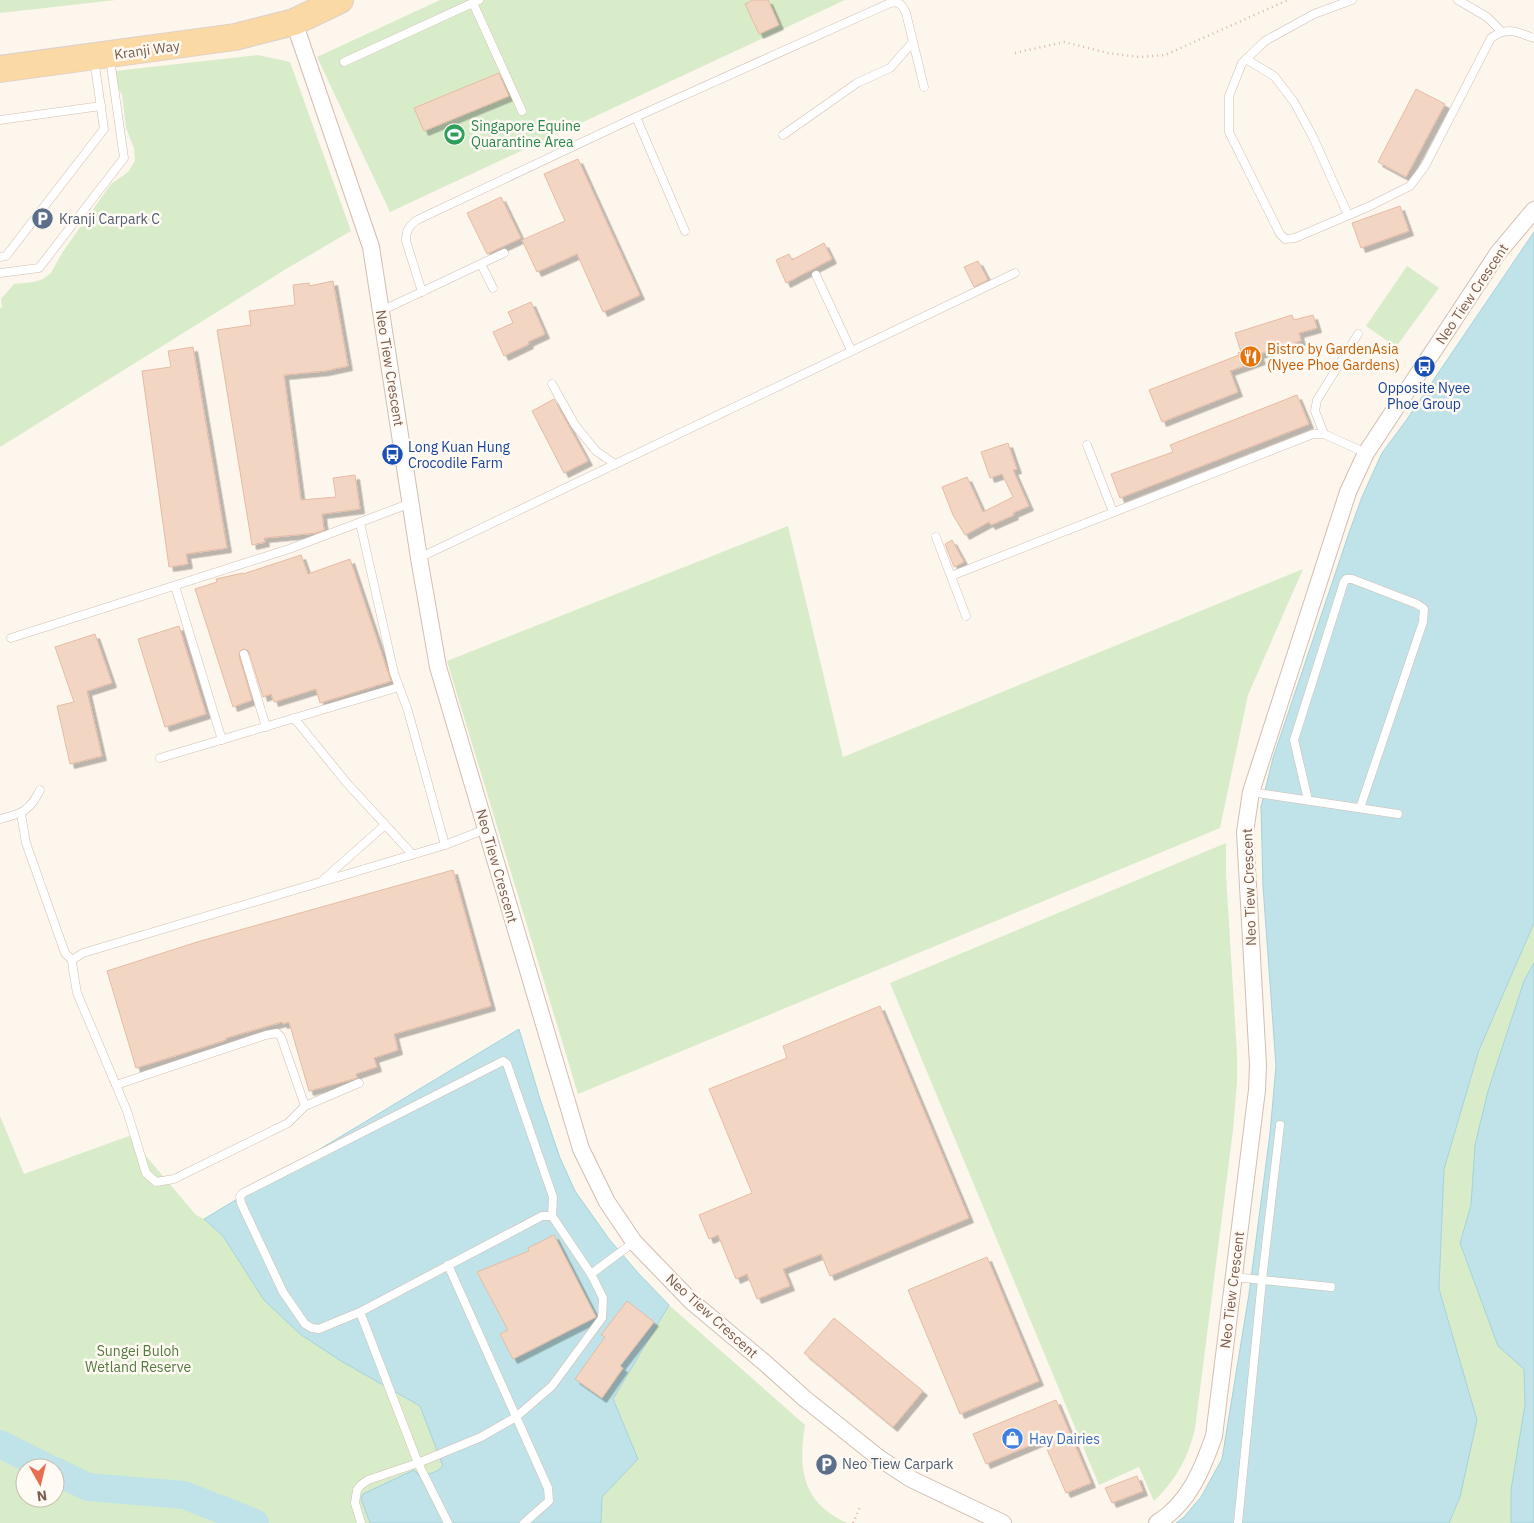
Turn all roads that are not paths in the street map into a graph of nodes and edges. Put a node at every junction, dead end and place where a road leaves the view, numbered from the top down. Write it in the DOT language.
graph roads {
  1 [pos="340,0"];
  2 [pos="1352,0"];
  3 [pos="1458,0"];
  4 [pos="476,1"];
  5 [pos="294,22"];
  6 [pos="1501,31"];
  7 [pos="1534,38"];
  8 [pos="914,42"];
  9 [pos="102,56"];
  10 [pos="1246,59"];
  11 [pos="344,62"];
  12 [pos="0,69"];
  13 [pos="924,87"];
  14 [pos="100,106"];
  15 [pos="522,111"];
  16 [pos="636,117"];
  17 [pos="0,120"];
  18 [pos="783,135"];
  19 [pos="1534,210"];
  20 [pos="1348,216"];
  21 [pos="685,231"];
  22 [pos="504,253"];
  23 [pos="0,257"];
  24 [pos="481,264"];
  25 [pos="0,273"];
  26 [pos="1015,273"];
  27 [pos="816,275"];
  28 [pos="493,288"];
  29 [pos="422,292"];
  30 [pos="381,311"];
  31 [pos="1358,334"];
  32 [pos="851,350"];
  33 [pos="552,384"];
  34 [pos="1324,434"];
  35 [pos="1087,445"];
  36 [pos="1366,453"];
  37 [pos="615,464"];
  38 [pos="411,503"];
  39 [pos="1112,512"];
  40 [pos="360,523"];
  41 [pos="936,537"];
  42 [pos="419,558"];
  43 [pos="952,576"];
  44 [pos="175,586"];
  45 [pos="966,616"];
  46 [pos="11,638"];
  47 [pos="244,654"];
  48 [pos="399,687"];
  49 [pos="294,718"];
  50 [pos="266,727"];
  51 [pos="222,740"];
  52 [pos="160,758"];
  53 [pos="40,790"];
  54 [pos="1251,792"];
  55 [pos="1308,800"];
  56 [pos="1360,808"];
  57 [pos="21,814"];
  58 [pos="1398,814"];
  59 [pos="0,819"];
  60 [pos="385,825"];
  61 [pos="486,829"];
  62 [pos="445,845"];
  63 [pos="412,854"];
  64 [pos="322,881"];
  65 [pos="72,960"];
  66 [pos="359,1083"];
  67 [pos="116,1085"];
  68 [pos="305,1106"];
  69 [pos="1280,1125"];
  70 [pos="552,1216"];
  71 [pos="634,1242"];
  72 [pos="448,1265"];
  73 [pos="591,1274"];
  74 [pos="1234,1277"];
  75 [pos="1262,1280"];
  76 [pos="1331,1287"];
  77 [pos="360,1312"];
  78 [pos="516,1417"];
  79 [pos="418,1463"];
  80 [pos="361,1523"];
  81 [pos="448,1523"];
  82 [pos="524,1523"];
  83 [pos="1003,1523"];
  84 [pos="1157,1523"];
  85 [pos="1238,1523"];
  1 -- 5 [label="main road, Kranji Way"];
  2 -- 10 [label="lane"];
  3 -- 6 [label="lane"];
  4 -- 11 [label="lane"];
  4 -- 15 [label="lane"];
  5 -- 9 [label="main road, Kranji Way"];
  5 -- 30 [label="street, Neo Tiew Crescent"];
  6 -- 7 [label="lane"];
  6 -- 20 [label="lane"];
  8 -- 13 [label="lane"];
  8 -- 16 [label="lane"];
  8 -- 18 [label="lane"];
  9 -- 12 [label="main road, Kranji Way"];
  9 -- 14 [label="lane"];
  9 -- 25 [label="lane"];
  10 -- 20 [label="lane"];
  10 -- 20 [label="lane"];
  14 -- 17 [label="lane"];
  14 -- 23 [label="lane"];
  16 -- 21 [label="lane"];
  16 -- 29 [label="lane"];
  19 -- 36 [label="street, Neo Tiew Crescent"];
  22 -- 24 [label="lane"];
  24 -- 28 [label="lane"];
  24 -- 29 [label="lane"];
  26 -- 32 [label="lane"];
  27 -- 32 [label="lane"];
  29 -- 30 [label="lane"];
  30 -- 38 [label="street, Neo Tiew Crescent"];
  31 -- 34 [label="lane"];
  32 -- 37 [label="lane"];
  33 -- 37 [label="lane"];
  34 -- 36 [label="lane"];
  34 -- 39 [label="lane"];
  35 -- 39 [label="lane"];
  36 -- 54 [label="street, Neo Tiew Crescent"];
  37 -- 42 [label="lane"];
  38 -- 40 [label="lane"];
  38 -- 42 [label="street, Neo Tiew Crescent"];
  39 -- 43 [label="lane"];
  40 -- 44 [label="lane"];
  40 -- 48 [label="lane"];
  41 -- 43 [label="lane"];
  42 -- 61 [label="street, Neo Tiew Crescent"];
  43 -- 45 [label="lane"];
  44 -- 46 [label="lane"];
  44 -- 51 [label="lane"];
  47 -- 50 [label="lane"];
  48 -- 49 [label="lane"];
  48 -- 62 [label="lane"];
  49 -- 50 [label="lane"];
  49 -- 60 [label="lane"];
  50 -- 51 [label="lane"];
  51 -- 52 [label="lane"];
  53 -- 57 [label="lane"];
  54 -- 55 [label="lane"];
  54 -- 74 [label="street, Neo Tiew Crescent"];
  55 -- 56 [label="lane"];
  55 -- 56 [label="lane"];
  56 -- 58 [label="lane"];
  57 -- 59 [label="lane"];
  57 -- 65 [label="lane"];
  60 -- 63 [label="lane"];
  60 -- 64 [label="lane"];
  61 -- 62 [label="lane"];
  61 -- 71 [label="street, Neo Tiew Crescent"];
  62 -- 63 [label="lane"];
  63 -- 64 [label="lane"];
  64 -- 65 [label="lane"];
  65 -- 67 [label="lane"];
  66 -- 68 [label="lane"];
  67 -- 68 [label="lane"];
  67 -- 68 [label="lane"];
  69 -- 75 [label="lane"];
  70 -- 72 [label="lane"];
  70 -- 73 [label="lane"];
  70 -- 77 [label="lane"];
  71 -- 73 [label="lane"];
  71 -- 83 [label="street, Neo Tiew Crescent"];
  72 -- 77 [label="lane"];
  72 -- 78 [label="lane"];
  73 -- 78 [label="lane"];
  74 -- 75 [label="lane"];
  74 -- 84 [label="street, Neo Tiew Crescent"];
  75 -- 76 [label="lane"];
  75 -- 85 [label="lane"];
  77 -- 79 [label="lane"];
  78 -- 79 [label="lane"];
  78 -- 82 [label="lane"];
  79 -- 80 [label="lane"];
  79 -- 81 [label="lane"];
}
